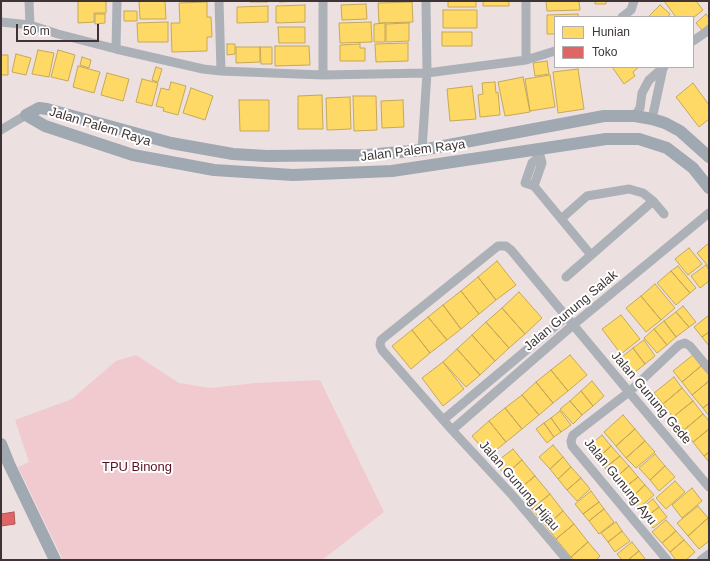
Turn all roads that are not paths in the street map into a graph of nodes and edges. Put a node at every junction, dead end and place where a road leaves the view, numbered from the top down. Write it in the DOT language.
graph roads {
  1 [pos="30,1"];
  2 [pos="117,1"];
  3 [pos="219,1"];
  4 [pos="323,1"];
  5 [pos="426,1"];
  6 [pos="526,1"];
  7 [pos="634,1"];
  8 [pos="623,16"];
  9 [pos="1,22"];
  10 [pos="30,25"];
  11 [pos="709,30"];
  12 [pos="694,41"];
  13 [pos="116,49"];
  14 [pos="554,52"];
  15 [pos="526,60"];
  16 [pos="663,68"];
  17 [pos="220,72"];
  18 [pos="427,73"];
  19 [pos="323,75"];
  20 [pos="26,115"];
  21 [pos="635,116"];
  22 [pos="652,118"];
  23 [pos="536,129"];
  24 [pos="1,130"];
  25 [pos="422,150"];
  26 [pos="539,152"];
  27 [pos="709,157"];
  28 [pos="709,188"];
  29 [pos="653,201"];
  30 [pos="709,213"];
  31 [pos="664,214"];
  32 [pos="561,220"];
  33 [pos="591,255"];
  34 [pos="566,277"];
  35 [pos="566,318"];
  36 [pos="573,325"];
  37 [pos="709,369"];
  38 [pos="628,392"];
  39 [pos="444,420"];
  40 [pos="452,430"];
  41 [pos="1,444"];
  42 [pos="709,487"];
  43 [pos="709,554"];
  44 [pos="55,560"];
  45 [pos="567,560"];
  46 [pos="667,560"];
  47 [pos="701,560"];
  1 -- 10 [label="street"];
  2 -- 13 [label="street"];
  3 -- 17 [label="street"];
  4 -- 19 [label="street"];
  5 -- 18 [label="street"];
  6 -- 15 [label="street"];
  7 -- 8 [label="street"];
  9 -- 10 [label="street"];
  10 -- 13 [label="street"];
  11 -- 12 [label="street"];
  13 -- 17 [label="street"];
  14 -- 15 [label="street"];
  15 -- 18 [label="street"];
  16 -- 21 [label="street"];
  16 -- 22 [label="street"];
  17 -- 19 [label="street"];
  18 -- 19 [label="street"];
  18 -- 25 [label="street"];
  20 -- 24 [label="street"];
  20 -- 25 [label="street, Jalan Palem Raya"];
  20 -- 26 [label="street, Jalan Palem Raya"];
  21 -- 22 [label="street, Jalan Palem Raya"];
  21 -- 23 [label="street, Jalan Palem Raya"];
  22 -- 27 [label="street, Jalan Palem Raya"];
  23 -- 25 [label="street, Jalan Palem Raya"];
  23 -- 26 [label="street"];
  26 -- 28 [label="street, Jalan Palem Raya"];
  26 -- 32 [label="street"];
  29 -- 31 [label="street"];
  29 -- 32 [label="street"];
  29 -- 33 [label="street"];
  30 -- 36 [label="street, Jalan Gunung Salak"];
  32 -- 33 [label="street"];
  33 -- 34 [label="street"];
  35 -- 36 [label="street, Jalan Gunung Gede"];
  35 -- 39 [label="street, Jalan Gunung Salak"];
  35 -- 39 [label="street, Jalan Gunung Gede"];
  36 -- 38 [label="street, Jalan Gunung Gede"];
  36 -- 40 [label="street, Jalan Gunung Salak"];
  37 -- 38 [label="street"];
  38 -- 42 [label="street, Jalan Gunung Gede"];
  38 -- 46 [label="street, Jalan Gunung Ayu"];
  39 -- 40 [label="street, Jalan Gunung Hijau"];
  40 -- 45 [label="street, Jalan Gunung Hijau"];
  41 -- 44 [label="street"];
  43 -- 47 [label="street"];
}
